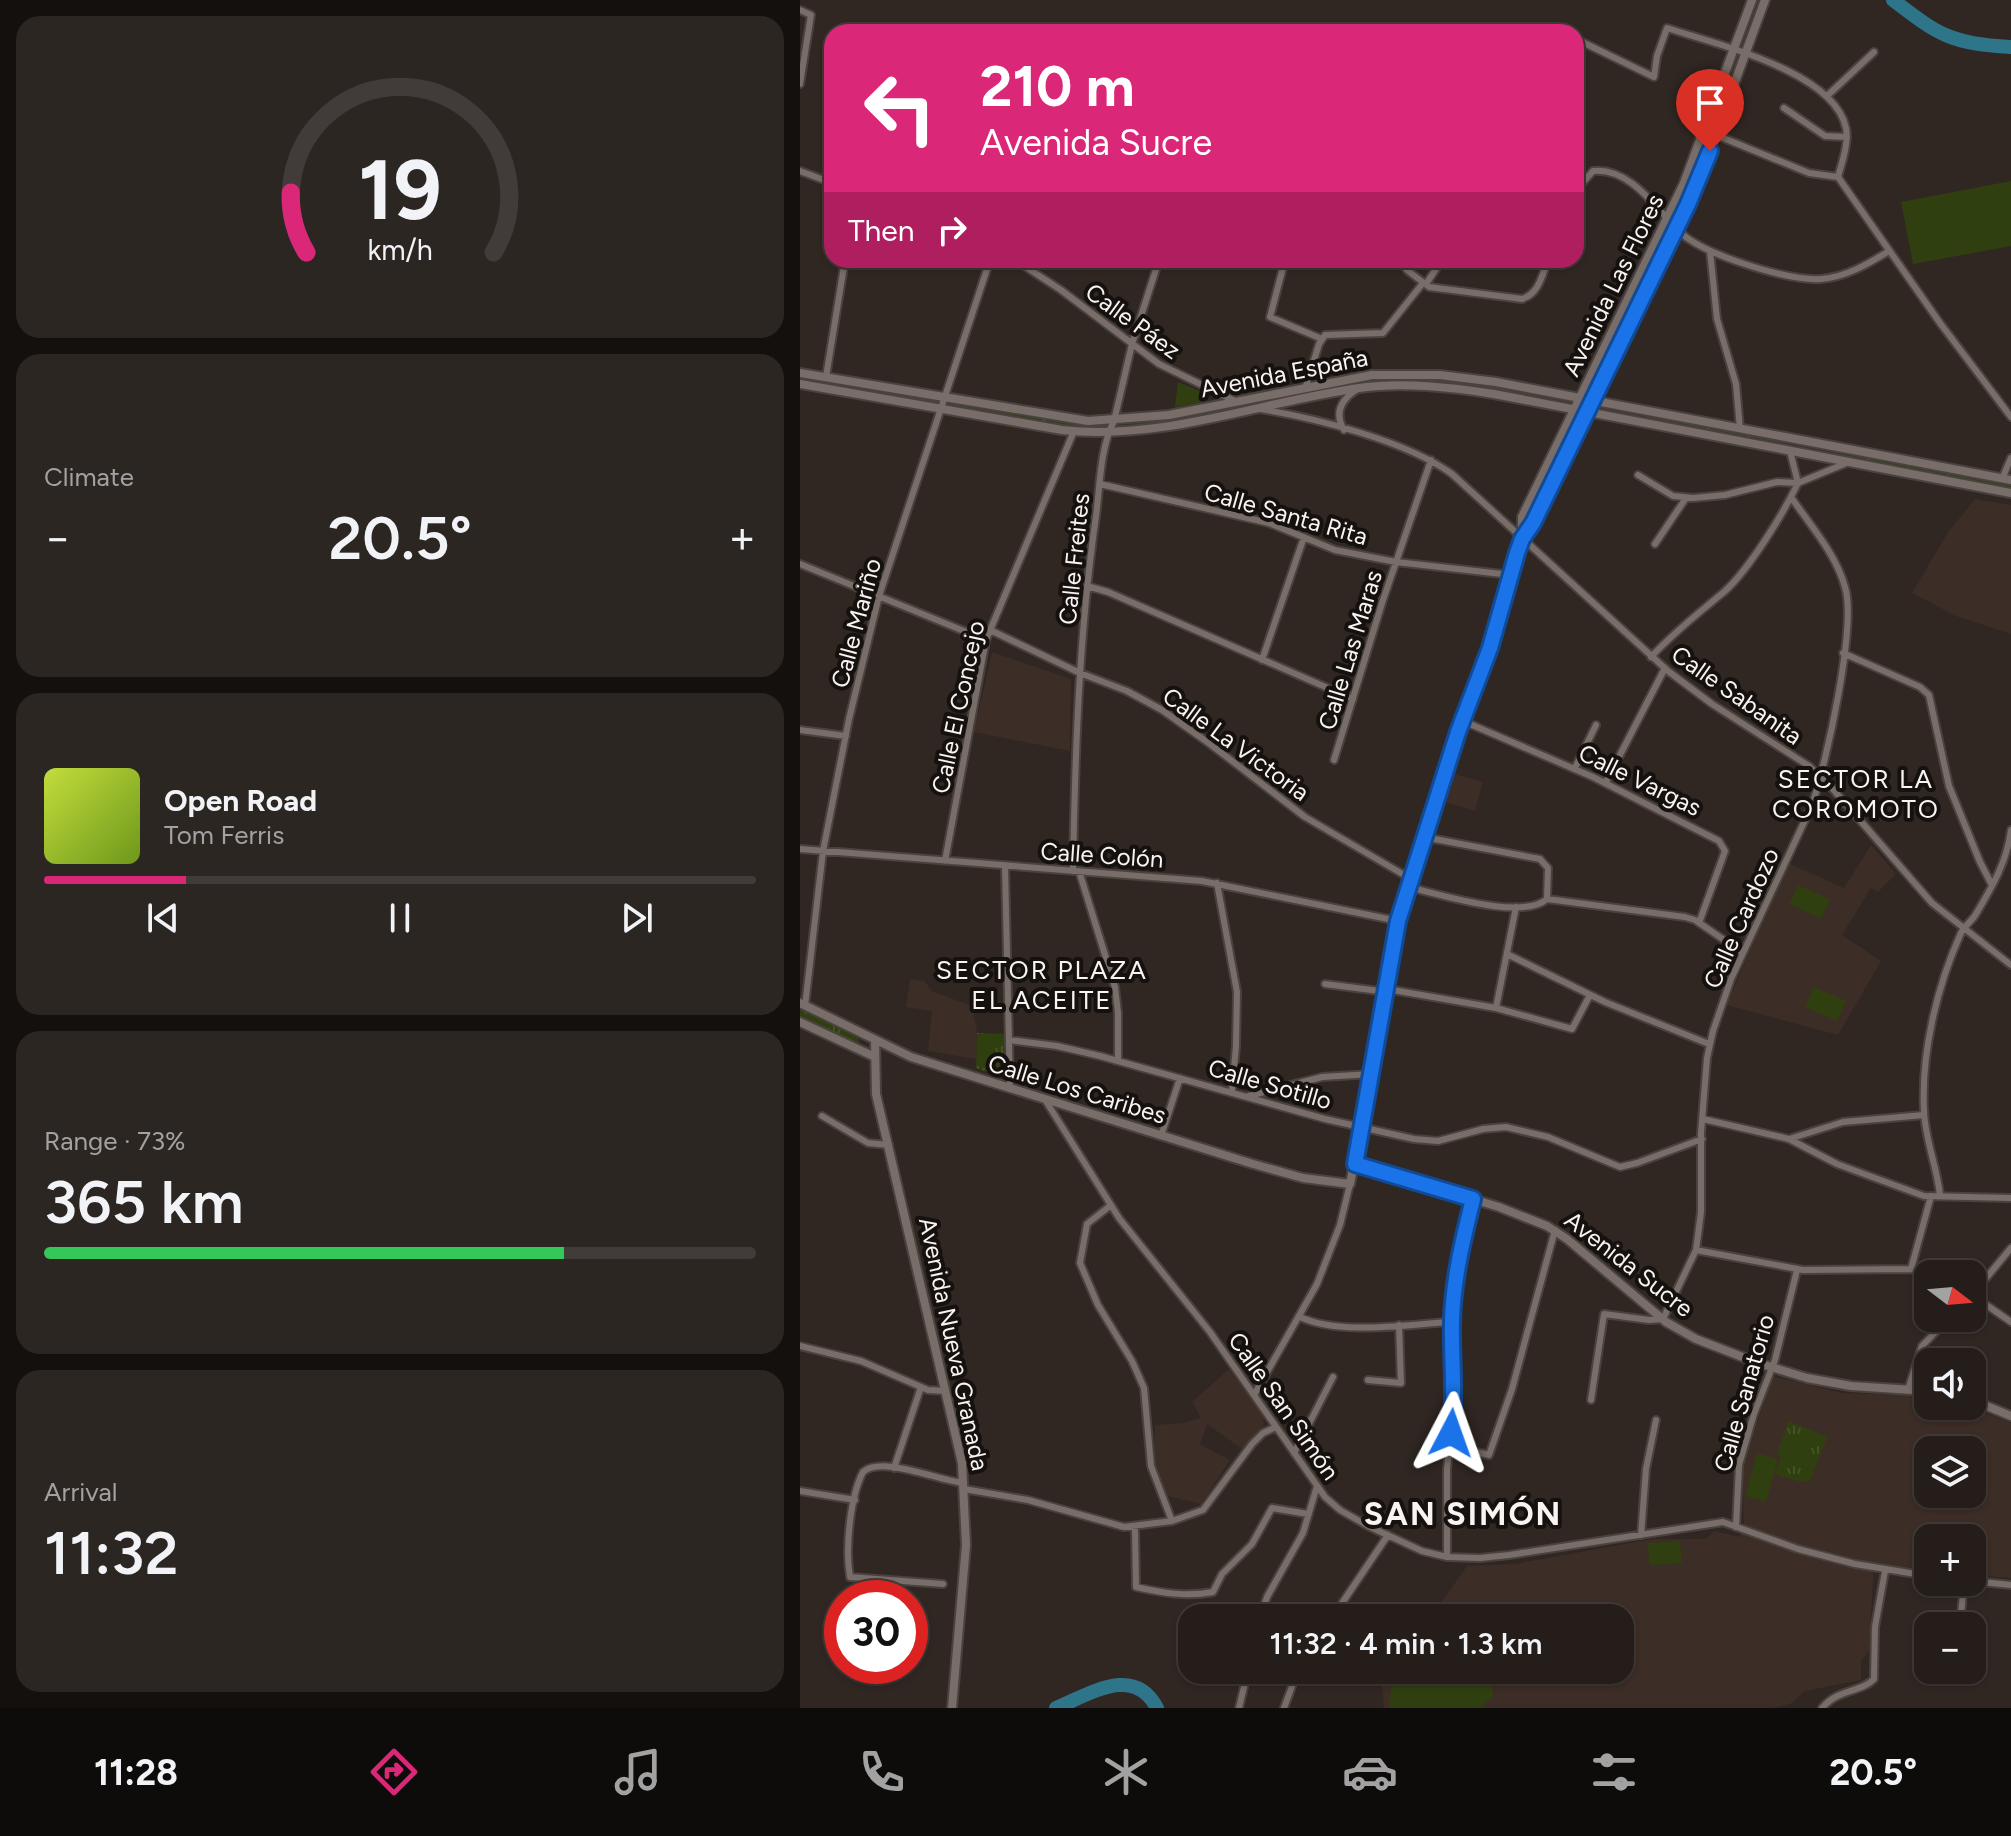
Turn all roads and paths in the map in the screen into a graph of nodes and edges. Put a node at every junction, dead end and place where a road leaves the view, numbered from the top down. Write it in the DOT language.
graph roads {
  1 [pos="1752,0"];
  2 [pos="1765,0"];
  3 [pos="800,10"];
  4 [pos="1584,43"];
  5 [pos="1733,50"];
  6 [pos="1874,52"];
  7 [pos="1745,54"];
  8 [pos="800,84"];
  9 [pos="1827,96"];
  10 [pos="1784,108"];
  11 [pos="1716,135"];
  12 [pos="1847,137"];
  13 [pos="800,171"];
  14 [pos="1838,177"];
  15 [pos="824,180"];
  16 [pos="1584,180"];
  17 [pos="1668,218"];
  18 [pos="1677,228"];
  19 [pos="1710,251"];
  20 [pos="1889,251"];
  21 [pos="844,268"];
  22 [pos="987,268"];
  23 [pos="1027,268"];
  24 [pos="1156,268"];
  25 [pos="1283,268"];
  26 [pos="1406,268"];
  27 [pos="1436,268"];
  28 [pos="1545,268"];
  29 [pos="1424,284"];
  30 [pos="1322,339"];
  31 [pos="1132,344"];
  32 [pos="800,373"];
  33 [pos="826,377"];
  34 [pos="800,384"];
  35 [pos="1306,386"];
  36 [pos="1359,389"];
  37 [pos="1580,398"];
  38 [pos="943,399"];
  39 [pos="1592,400"];
  40 [pos="1235,401"];
  41 [pos="939,409"];
  42 [pos="1256,409"];
  43 [pos="1574,410"];
  44 [pos="1587,412"];
  45 [pos="2011,417"];
  46 [pos="1114,421"];
  47 [pos="1740,429"];
  48 [pos="1344,430"];
  49 [pos="1074,431"];
  50 [pos="1108,432"];
  51 [pos="1789,438"];
  52 [pos="1790,451"];
  53 [pos="2011,458"];
  54 [pos="1431,460"];
  55 [pos="1849,462"];
  56 [pos="1638,475"];
  57 [pos="2006,479"];
  58 [pos="1798,483"];
  59 [pos="1100,484"];
  60 [pos="2011,493"];
  61 [pos="1791,497"];
  62 [pos="1686,498"];
  63 [pos="1304,537"];
  64 [pos="1522,539"];
  65 [pos="1655,544"];
  66 [pos="1396,562"];
  67 [pos="800,564"];
  68 [pos="1511,575"];
  69 [pos="1087,586"];
  70 [pos="879,596"];
  71 [pos="990,630"];
  72 [pos="986,640"];
  73 [pos="1843,653"];
  74 [pos="1651,657"];
  75 [pos="1262,660"];
  76 [pos="1665,668"];
  77 [pos="1080,673"];
  78 [pos="1353,699"];
  79 [pos="1463,721"];
  80 [pos="1596,725"];
  81 [pos="800,730"];
  82 [pos="846,736"];
  83 [pos="1334,760"];
  84 [pos="1575,768"];
  85 [pos="1821,777"];
  86 [pos="1606,782"];
  87 [pos="2011,830"];
  88 [pos="1424,837"];
  89 [pos="800,849"];
  90 [pos="823,851"];
  91 [pos="945,861"];
  92 [pos="1005,866"];
  93 [pos="1076,871"];
  94 [pos="1217,883"];
  95 [pos="1409,883"];
  96 [pos="1992,885"];
  97 [pos="1547,899"];
  98 [pos="1516,907"];
  99 [pos="1398,921"];
  100 [pos="1699,923"];
  101 [pos="1963,929"];
  102 [pos="1743,953"];
  103 [pos="1507,954"];
  104 [pos="2011,965"];
  105 [pos="1325,984"];
  106 [pos="1387,991"];
  107 [pos="1590,995"];
  108 [pos="803,1005"];
  109 [pos="1496,1008"];
  110 [pos="800,1022"];
  111 [pos="875,1040"];
  112 [pos="1009,1040"];
  113 [pos="1709,1044"];
  114 [pos="875,1057"];
  115 [pos="1118,1061"];
  116 [pos="1372,1074"];
  117 [pos="1180,1078"];
  118 [pos="1010,1088"];
  119 [pos="1232,1091"];
  120 [pos="1249,1096"];
  121 [pos="1044,1098"];
  122 [pos="1924,1115"];
  123 [pos="822,1116"];
  124 [pos="1703,1119"];
  125 [pos="1362,1128"];
  126 [pos="1161,1136"];
  127 [pos="1702,1139"];
  128 [pos="1789,1139"];
  129 [pos="889,1145"];
  130 [pos="1355,1164"];
  131 [pos="1350,1184"];
  132 [pos="1940,1195"];
  133 [pos="1931,1196"];
  134 [pos="2011,1198"];
  135 [pos="1473,1199"];
  136 [pos="1111,1205"];
  137 [pos="1555,1230"];
  138 [pos="2011,1248"];
  139 [pos="1696,1250"];
  140 [pos="1911,1269"];
  141 [pos="1797,1270"];
  142 [pos="1914,1270"];
  143 [pos="1986,1278"];
  144 [pos="1986,1305"];
  145 [pos="1300,1317"];
  146 [pos="1663,1319"];
  147 [pos="1452,1322"];
  148 [pos="2011,1322"];
  149 [pos="1399,1325"];
  150 [pos="1936,1332"];
  151 [pos="800,1346"];
  152 [pos="1772,1368"];
  153 [pos="1333,1377"];
  154 [pos="1368,1380"];
  155 [pos="921,1387"];
  156 [pos="1908,1390"];
  157 [pos="1914,1390"];
  158 [pos="946,1391"];
  159 [pos="1254,1395"];
  160 [pos="1591,1400"];
  161 [pos="1986,1406"];
  162 [pos="2011,1416"];
  163 [pos="1656,1420"];
  164 [pos="1276,1427"];
  165 [pos="1449,1446"];
  166 [pos="1294,1453"];
  167 [pos="894,1468"];
  168 [pos="964,1486"];
  169 [pos="1317,1486"];
  170 [pos="800,1491"];
  171 [pos="855,1500"];
  172 [pos="1308,1514"];
  173 [pos="1172,1521"];
  174 [pos="1135,1527"];
  175 [pos="1736,1527"];
  176 [pos="1388,1535"];
  177 [pos="1641,1535"];
  178 [pos="1447,1557"];
  179 [pos="1885,1571"];
  180 [pos="1914,1574"];
  181 [pos="1986,1582"];
  182 [pos="943,1584"];
  183 [pos="2011,1585"];
  184 [pos="1265,1604"];
  185 [pos="1341,1604"];
  186 [pos="1245,1684"];
  187 [pos="1293,1684"];
  188 [pos="952,1708"];
  189 [pos="1239,1708"];
  190 [pos="1284,1708"];
  191 [pos="1822,1708"];
  1 -- 5 [label="street, Avenida Las Flores"];
  2 -- 7 [label="street, Avenida Las Flores"];
  3 -- 8 [label="street"];
  4 -- 5 [label="street"];
  5 -- 7 [label="street"];
  5 -- 17 [label="street, Avenida Las Flores"];
  6 -- 9 [label="street"];
  7 -- 9 [label="street"];
  7 -- 11 [label="street, Avenida Las Flores"];
  9 -- 12 [label="street"];
  10 -- 12 [label="street"];
  11 -- 14 [label="street"];
  11 -- 18 [label="street, Avenida Las Flores"];
  12 -- 14 [label="street"];
  13 -- 15 [label="street"];
  14 -- 20 [label="street"];
  16 -- 17 [label="street"];
  17 -- 18 [label="street"];
  17 -- 37 [label="street, Avenida Las Flores"];
  18 -- 19 [label="street"];
  18 -- 39 [label="street, Avenida Las Flores"];
  19 -- 20 [label="street"];
  19 -- 47 [label="street"];
  20 -- 45 [label="street"];
  21 -- 33 [label="street"];
  22 -- 38 [label="street, Calle Mariño"];
  23 -- 31 [label="street, Calle Páez"];
  24 -- 31 [label="street, Calle Freites"];
  25 -- 30 [label="street"];
  26 -- 29 [label="street"];
  27 -- 29 [label="street"];
  28 -- 29 [label="street"];
  29 -- 30 [label="street"];
  30 -- 35 [label="street"];
  31 -- 40 [label="street, Calle Páez"];
  31 -- 46 [label="street, Calle Freites"];
  32 -- 33 [label="street, Avenida España"];
  33 -- 38 [label="street, Avenida España"];
  34 -- 41 [label="street, Avenida España"];
  35 -- 37 [label="street, Avenida España"];
  35 -- 40 [label="street, Avenida España"];
  36 -- 42 [label="street, Avenida España"];
  36 -- 43 [label="street, Avenida España"];
  36 -- 48 [label="street"];
  37 -- 39 [label="street, Avenida España"];
  37 -- 43 [label="street, Avenida Las Flores"];
  38 -- 41 [label="street, Calle Mariño"];
  38 -- 46 [label="street, Avenida España"];
  39 -- 44 [label="street, Avenida Las Flores"];
  39 -- 47 [label="street, Avenida España"];
  40 -- 46 [label="street, Avenida España"];
  41 -- 49 [label="street, Avenida España"];
  41 -- 70 [label="street, Calle Mariño"];
  42 -- 48 [label="street, Calle Sabanita"];
  42 -- 50 [label="street, Avenida España"];
  43 -- 44 [label="street, Avenida España"];
  43 -- 64 [label="street, Avenida Las Flores"];
  44 -- 52 [label="street, Avenida España"];
  44 -- 64 [label="street, Avenida Las Flores"];
  46 -- 50 [label="street, Calle Freites"];
  47 -- 51 [label="street, Avenida España"];
  48 -- 54 [label="street, Calle Sabanita"];
  49 -- 50 [label="street, Avenida España"];
  49 -- 71 [label="street, Calle El Concejo"];
  50 -- 59 [label="street, Calle Freites"];
  51 -- 52 [label="street"];
  51 -- 57 [label="street, Avenida España"];
  52 -- 55 [label="street, Avenida España"];
  52 -- 58 [label="street"];
  53 -- 57 [label="street"];
  54 -- 64 [label="street, Calle Sabanita"];
  54 -- 66 [label="street, Calle Las Maras"];
  55 -- 58 [label="street"];
  55 -- 60 [label="street, Avenida España"];
  56 -- 62 [label="street"];
  58 -- 61 [label="street"];
  58 -- 62 [label="street"];
  59 -- 63 [label="street, Calle Santa Rita"];
  59 -- 69 [label="street, Calle Freites"];
  61 -- 73 [label="street, Calle Cardozo"];
  61 -- 74 [label="street"];
  62 -- 65 [label="street"];
  63 -- 66 [label="street, Calle Santa Rita"];
  63 -- 75 [label="street"];
  64 -- 68 [label="street, Avenida Las Flores"];
  64 -- 74 [label="street, Calle Sabanita"];
  66 -- 68 [label="street, Calle Santa Rita"];
  66 -- 78 [label="street, Calle Las Maras"];
  67 -- 70 [label="street"];
  68 -- 79 [label="street, Avenida Las Flores"];
  69 -- 75 [label="street"];
  69 -- 77 [label="street, Calle Freites"];
  70 -- 72 [label="street"];
  70 -- 82 [label="street, Calle Mariño"];
  71 -- 72 [label="street, Calle El Concejo"];
  71 -- 77 [label="street, Calle La Victoria"];
  72 -- 91 [label="street, Calle El Concejo"];
  73 -- 85 [label="street, Calle Cardozo"];
  73 -- 96 [label="street"];
  74 -- 76 [label="street, Calle Sabanita"];
  75 -- 78 [label="street"];
  76 -- 85 [label="street, Calle Sabanita"];
  76 -- 86 [label="street"];
  77 -- 93 [label="street, Calle Freites"];
  77 -- 95 [label="street, Calle La Victoria"];
  78 -- 83 [label="street, Calle Las Maras"];
  79 -- 84 [label="street, Calle Vargas"];
  79 -- 88 [label="street, Avenida Las Flores"];
  80 -- 84 [label="street"];
  81 -- 82 [label="street"];
  82 -- 90 [label="street, Calle Mariño"];
  84 -- 86 [label="street, Calle Vargas"];
  85 -- 101 [label="street, Calle Sabanita"];
  85 -- 102 [label="street, Calle Cardozo"];
  86 -- 100 [label="street, Calle Vargas"];
  87 -- 96 [label="street"];
  88 -- 95 [label="street, Avenida Las Flores"];
  88 -- 97 [label="street"];
  89 -- 90 [label="street, Calle Colón"];
  90 -- 91 [label="street, Calle Colón"];
  90 -- 108 [label="street, Calle Mariño"];
  91 -- 92 [label="street, Calle Colón"];
  92 -- 93 [label="street, Calle Colón"];
  92 -- 112 [label="street"];
  93 -- 94 [label="street, Calle Colón"];
  93 -- 115 [label="street, Calle Freites"];
  94 -- 99 [label="street, Calle Colón"];
  94 -- 119 [label="street"];
  95 -- 98 [label="street, Calle La Victoria"];
  95 -- 99 [label="street, Avenida Las Flores"];
  96 -- 101 [label="street"];
  97 -- 98 [label="street"];
  97 -- 100 [label="street"];
  98 -- 103 [label="street"];
  99 -- 106 [label="street, Avenida Las Flores"];
  100 -- 102 [label="street"];
  101 -- 104 [label="street, Calle Sabanita"];
  101 -- 122 [label="street"];
  102 -- 113 [label="street, Calle Cardozo"];
  103 -- 107 [label="street"];
  103 -- 109 [label="street"];
  105 -- 106 [label="street"];
  106 -- 109 [label="street"];
  106 -- 116 [label="street, Avenida Las Flores"];
  107 -- 109 [label="street"];
  107 -- 113 [label="street"];
  108 -- 111 [label="street, Calle Los Caribes"];
  110 -- 114 [label="street"];
  111 -- 114 [label="street, Avenida Nueva Granada"];
  111 -- 118 [label="street, Calle Los Caribes"];
  112 -- 115 [label="street, Calle Sotillo"];
  112 -- 118 [label="street"];
  113 -- 124 [label="street, Calle Cardozo"];
  114 -- 129 [label="street, Avenida Nueva Granada"];
  115 -- 117 [label="street, Calle Sotillo"];
  116 -- 120 [label="street"];
  116 -- 125 [label="street, Avenida Las Flores"];
  117 -- 119 [label="street, Calle Sotillo"];
  117 -- 126 [label="street"];
  118 -- 121 [label="street, Calle Los Caribes"];
  119 -- 120 [label="street, Calle Sotillo"];
  120 -- 125 [label="street, Calle Sotillo"];
  121 -- 126 [label="street, Calle Los Caribes"];
  121 -- 136 [label="street, Calle San Simón"];
  122 -- 128 [label="street"];
  122 -- 132 [label="street"];
  123 -- 129 [label="street"];
  124 -- 127 [label="street, Calle Cardozo"];
  124 -- 128 [label="street"];
  125 -- 127 [label="street, Calle Sotillo"];
  125 -- 130 [label="street, Avenida Las Flores"];
  126 -- 131 [label="street, Calle Los Caribes"];
  127 -- 139 [label="street, Calle Cardozo"];
  128 -- 133 [label="street"];
  129 -- 158 [label="street, Avenida Nueva Granada"];
  130 -- 131 [label="street, Avenida Las Flores"];
  130 -- 135 [label="street, Avenida Sucre"];
  131 -- 145 [label="street, Avenida Las Flores"];
  132 -- 133 [label="street"];
  132 -- 134 [label="street"];
  133 -- 140 [label="street"];
  135 -- 137 [label="street, Avenida Sucre"];
  135 -- 147 [label="street"];
  136 -- 159 [label="street, Calle San Simón"];
  136 -- 173 [label="street"];
  137 -- 146 [label="street, Avenida Sucre"];
  137 -- 165 [label="street"];
  138 -- 143 [label="street"];
  139 -- 141 [label="street"];
  139 -- 146 [label="street, Calle Cardozo"];
  140 -- 141 [label="street"];
  140 -- 142 [label="street"];
  141 -- 152 [label="street, Calle Sanatorio"];
  144 -- 148 [label="street"];
  145 -- 149 [label="street"];
  145 -- 159 [label="street, Avenida Las Flores"];
  146 -- 152 [label="street, Avenida Sucre"];
  146 -- 160 [label="street"];
  147 -- 149 [label="street"];
  147 -- 165 [label="street"];
  149 -- 154 [label="street"];
  150 -- 156 [label="street"];
  151 -- 155 [label="street"];
  152 -- 156 [label="street, Avenida Sucre"];
  152 -- 175 [label="street, Calle Sanatorio"];
  153 -- 166 [label="street"];
  155 -- 158 [label="street"];
  155 -- 167 [label="street"];
  156 -- 157 [label="street, Avenida Sucre"];
  158 -- 168 [label="street, Avenida Nueva Granada"];
  159 -- 164 [label="street, Calle San Simón"];
  161 -- 162 [label="street"];
  163 -- 177 [label="street"];
  164 -- 166 [label="street, Calle San Simón"];
  164 -- 173 [label="street"];
  165 -- 178 [label="street"];
  166 -- 169 [label="street, Calle San Simón"];
  167 -- 168 [label="street"];
  167 -- 171 [label="street"];
  168 -- 174 [label="street"];
  168 -- 188 [label="street, Avenida Nueva Granada"];
  169 -- 172 [label="street"];
  169 -- 176 [label="street, Calle San Simón"];
  170 -- 171 [label="street"];
  171 -- 182 [label="street"];
  172 -- 174 [label="street"];
  172 -- 184 [label="street"];
  173 -- 174 [label="street"];
  175 -- 177 [label="street, Calle San Simón"];
  175 -- 179 [label="street, Calle San Simón"];
  176 -- 178 [label="street, Calle San Simón"];
  176 -- 185 [label="street"];
  177 -- 178 [label="street, Calle San Simón"];
  179 -- 180 [label="street, Calle San Simón"];
  179 -- 191 [label="street"];
  181 -- 183 [label="street"];
  186 -- 189 [label="street"];
  187 -- 190 [label="street"];
}
